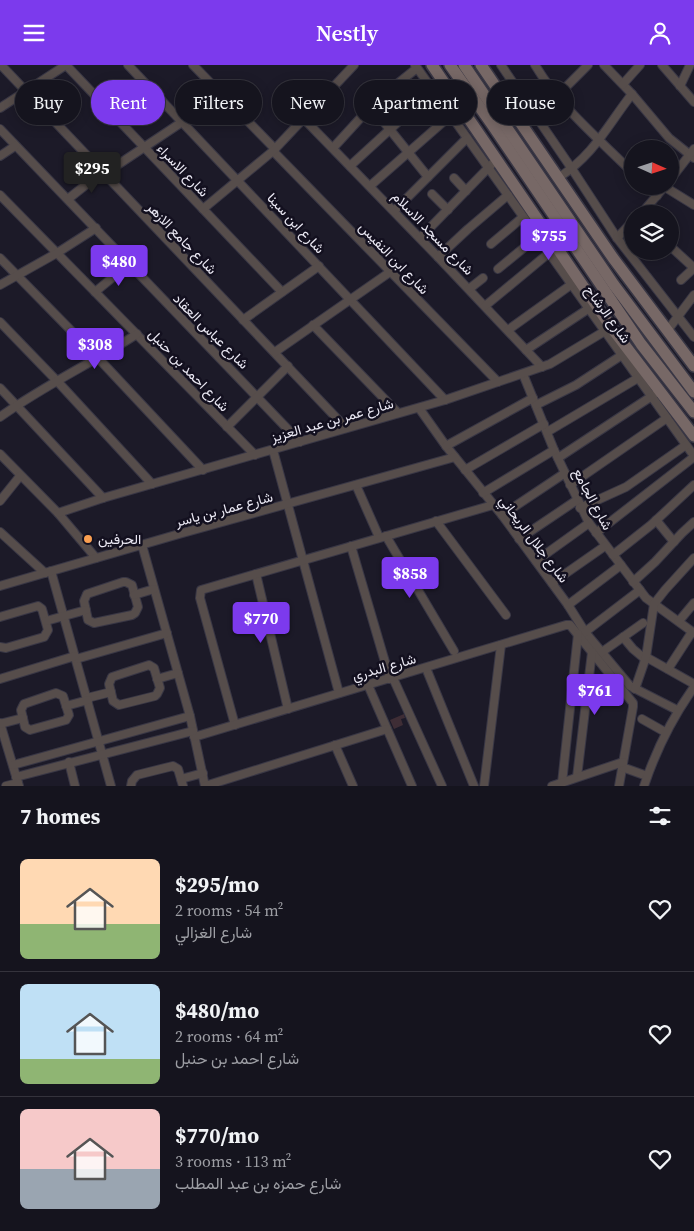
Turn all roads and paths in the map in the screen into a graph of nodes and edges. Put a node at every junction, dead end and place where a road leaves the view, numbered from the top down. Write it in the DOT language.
graph roads {
  1 [pos="1,65"];
  2 [pos="66,65"];
  3 [pos="128,65"];
  4 [pos="193,65"];
  5 [pos="432,65"];
  6 [pos="450,65"];
  7 [pos="464,65"];
  8 [pos="481,65"];
  9 [pos="501,65"];
  10 [pos="546,65"];
  11 [pos="588,65"];
  12 [pos="604,65"];
  13 [pos="640,65"];
  14 [pos="662,65"];
  15 [pos="690,65"];
  16 [pos="416,66"];
  17 [pos="348,67"];
  18 [pos="538,69"];
  19 [pos="15,80"];
  20 [pos="42,80"];
  21 [pos="337,80"];
  22 [pos="400,80"];
  23 [pos="426,80"];
  24 [pos="511,80"];
  25 [pos="546,80"];
  26 [pos="573,80"];
  27 [pos="623,84"];
  28 [pos="680,86"];
  29 [pos="632,94"];
  30 [pos="15,98"];
  31 [pos="694,103"];
  32 [pos="0,108"];
  33 [pos="574,114"];
  34 [pos="175,115"];
  35 [pos="354,124"];
  36 [pos="57,125"];
  37 [pos="178,125"];
  38 [pos="185,125"];
  39 [pos="298,125"];
  40 [pos="310,125"];
  41 [pos="386,125"];
  42 [pos="395,125"];
  43 [pos="439,125"];
  44 [pos="458,125"];
  45 [pos="542,125"];
  46 [pos="0,129"];
  47 [pos="390,130"];
  48 [pos="467,138"];
  49 [pos="598,140"];
  50 [pos="15,146"];
  51 [pos="333,148"];
  52 [pos="144,149"];
  53 [pos="274,150"];
  54 [pos="408,152"];
  55 [pos="693,154"];
  56 [pos="0,156"];
  57 [pos="497,159"];
  58 [pos="624,164"];
  59 [pos="350,166"];
  60 [pos="488,168"];
  61 [pos="572,169"];
  62 [pos="679,170"];
  63 [pos="103,173"];
  64 [pos="428,177"];
  65 [pos="454,178"];
  66 [pos="558,178"];
  67 [pos="238,180"];
  68 [pos="370,186"];
  69 [pos="466,191"];
  70 [pos="432,194"];
  71 [pos="0,195"];
  72 [pos="508,195"];
  73 [pos="678,195"];
  74 [pos="657,196"];
  75 [pos="68,199"];
  76 [pos="649,205"];
  77 [pos="694,205"];
  78 [pos="203,209"];
  79 [pos="448,210"];
  80 [pos="394,211"];
  81 [pos="523,217"];
  82 [pos="96,228"];
  83 [pos="624,231"];
  84 [pos="538,237"];
  85 [pos="420,238"];
  86 [pos="617,238"];
  87 [pos="491,244"];
  88 [pos="57,253"];
  89 [pos="549,253"];
  90 [pos="679,253"];
  91 [pos="438,257"];
  92 [pos="0,258"];
  93 [pos="613,258"];
  94 [pos="129,264"];
  95 [pos="693,265"];
  96 [pos="319,266"];
  97 [pos="498,269"];
  98 [pos="390,272"];
  99 [pos="16,275"];
  100 [pos="482,278"];
  101 [pos="681,280"];
  102 [pos="572,284"];
  103 [pos="0,285"];
  104 [pos="469,289"];
  105 [pos="95,292"];
  106 [pos="282,292"];
  107 [pos="694,295"];
  108 [pos="350,299"];
  109 [pos="485,306"];
  110 [pos="592,306"];
  111 [pos="634,313"];
  112 [pos="676,317"];
  113 [pos="243,319"];
  114 [pos="0,322"];
  115 [pos="314,325"];
  116 [pos="508,330"];
  117 [pos="605,331"];
  118 [pos="666,331"];
  119 [pos="137,334"];
  120 [pos="694,337"];
  121 [pos="526,349"];
  122 [pos="275,352"];
  123 [pos="622,355"];
  124 [pos="99,359"];
  125 [pos="288,365"];
  126 [pos="694,366"];
  127 [pos="542,367"];
  128 [pos="523,374"];
  129 [pos="638,378"];
  130 [pos="58,382"];
  131 [pos="498,382"];
  132 [pos="0,388"];
  133 [pos="694,392"];
  134 [pos="655,394"];
  135 [pos="258,396"];
  136 [pos="445,400"];
  137 [pos="535,402"];
  138 [pos="16,405"];
  139 [pos="419,408"];
  140 [pos="694,412"];
  141 [pos="398,413"];
  142 [pos="0,417"];
  143 [pos="667,418"];
  144 [pos="544,424"];
  145 [pos="227,427"];
  146 [pos="346,427"];
  147 [pos="547,432"];
  148 [pos="690,441"];
  149 [pos="300,442"];
  150 [pos="446,446"];
  151 [pos="273,450"];
  152 [pos="556,454"];
  153 [pos="0,455"];
  154 [pos="254,455"];
  155 [pos="694,456"];
  156 [pos="455,457"];
  157 [pos="203,470"];
  158 [pos="465,470"];
  159 [pos="565,473"];
  160 [pos="20,476"];
  161 [pos="152,484"];
  162 [pos="356,485"];
  163 [pos="570,485"];
  164 [pos="694,485"];
  165 [pos="483,493"];
  166 [pos="103,498"];
  167 [pos="577,500"];
  168 [pos="0,501"];
  169 [pos="287,504"];
  170 [pos="493,505"];
  171 [pos="580,508"];
  172 [pos="58,513"];
  173 [pos="502,515"];
  174 [pos="656,520"];
  175 [pos="436,521"];
  176 [pos="694,522"];
  177 [pos="589,523"];
  178 [pos="0,531"];
  179 [pos="596,533"];
  180 [pos="382,537"];
  181 [pos="519,539"];
  182 [pos="674,542"];
  183 [pos="142,545"];
  184 [pos="605,545"];
  185 [pos="351,546"];
  186 [pos="613,555"];
  187 [pos="96,558"];
  188 [pos="694,558"];
  189 [pos="303,560"];
  190 [pos="536,561"];
  191 [pos="621,565"];
  192 [pos="48,572"];
  193 [pos="256,574"];
  194 [pos="633,582"];
  195 [pos="552,583"];
  196 [pos="0,586"];
  197 [pos="154,589"];
  198 [pos="640,590"];
  199 [pos="134,595"];
  200 [pos="694,603"];
  201 [pos="654,604"];
  202 [pos="568,605"];
  203 [pos="86,610"];
  204 [pos="506,615"];
  205 [pos="64,616"];
  206 [pos="0,617"];
  207 [pos="46,621"];
  208 [pos="679,621"];
  209 [pos="643,623"];
  210 [pos="693,632"];
  211 [pos="167,633"];
  212 [pos="582,633"];
  213 [pos="624,637"];
  214 [pos="501,645"];
  215 [pos="0,647"];
  216 [pos="454,651"];
  217 [pos="592,652"];
  218 [pos="602,652"];
  219 [pos="76,657"];
  220 [pos="646,658"];
  221 [pos="426,668"];
  222 [pos="668,669"];
  223 [pos="178,673"];
  224 [pos="0,679"];
  225 [pos="157,679"];
  226 [pos="392,679"];
  227 [pos="368,685"];
  228 [pos="694,685"];
  229 [pos="633,687"];
  230 [pos="111,692"];
  231 [pos="339,693"];
  232 [pos="87,699"];
  233 [pos="66,706"];
  234 [pos="288,709"];
  235 [pos="678,710"];
  236 [pos="190,715"];
  237 [pos="23,718"];
  238 [pos="642,719"];
  239 [pos="0,724"];
  240 [pos="235,725"];
  241 [pos="387,729"];
  242 [pos="665,732"];
  243 [pos="194,734"];
  244 [pos="99,740"];
  245 [pos="2,741"];
  246 [pos="336,745"];
  247 [pos="103,754"];
  248 [pos="69,762"];
  249 [pos="13,765"];
  250 [pos="623,765"];
  251 [pos="202,773"];
  252 [pos="647,776"];
  253 [pos="577,777"];
  254 [pos="18,782"];
  255 [pos="182,783"];
  256 [pos="562,783"];
  257 [pos="6,786"];
  258 [pos="75,786"];
  259 [pos="111,786"];
  260 [pos="132,786"];
  261 [pos="205,786"];
  262 [pos="353,786"];
  263 [pos="412,786"];
  264 [pos="442,786"];
  265 [pos="474,786"];
  266 [pos="484,786"];
  267 [pos="552,786"];
  268 [pos="619,786"];
  269 [pos="644,786"];
  1 -- 19 [label="street, شارع جامع الازهر"];
  2 -- 20 [label="street"];
  2 -- 52 [label="street, شارع الاسراء"];
  3 -- 34 [label="street, شارع ابن سينا"];
  4 -- 53 [label="street, شارع ابن النفيس"];
  5 -- 57 [label="main road"];
  6 -- 140 [label="main road"];
  7 -- 111 [label="main road"];
  8 -- 66 [label="main road"];
  9 -- 24 [label="street"];
  10 -- 18 [label="street"];
  11 -- 26 [label="street"];
  12 -- 27 [label="street"];
  13 -- 27 [label="street"];
  14 -- 28 [label="street"];
  15 -- 28 [label="street"];
  16 -- 22 [label="street"];
  16 -- 23 [label="street, شارع الرشاح"];
  17 -- 21 [label="street"];
  18 -- 25 [label="street"];
  27 -- 29 [label="street"];
  28 -- 31 [label="street"];
  29 -- 49 [label="street"];
  29 -- 55 [label="street"];
  30 -- 32 [label="street"];
  33 -- 49 [label="street"];
  35 -- 51 [label="street"];
  36 -- 63 [label="street, شارع جامع الازهر"];
  37 -- 52 [label="street"];
  38 -- 67 [label="street, شارع ابن سينا"];
  39 -- 53 [label="street"];
  40 -- 51 [label="street, شارع مسجد الاسلام"];
  41 -- 47 [label="street"];
  42 -- 47 [label="street"];
  43 -- 54 [label="street"];
  44 -- 48 [label="street, شارع الرشاح"];
  45 -- 61 [label="street"];
  46 -- 50 [label="street, شارع عباس العقاد"];
  47 -- 54 [label="street"];
  47 -- 59 [label="street"];
  48 -- 60 [label="street, شارع الرشاح"];
  48 -- 64 [label="street"];
  49 -- 58 [label="street"];
  49 -- 61 [label="street"];
  50 -- 56 [label="street"];
  50 -- 75 [label="street, شارع عباس العقاد"];
  51 -- 59 [label="street, شارع مسجد الاسلام"];
  52 -- 63 [label="street"];
  52 -- 78 [label="street, شارع الاسراء"];
  53 -- 67 [label="street"];
  53 -- 98 [label="street, شارع ابن النفيس"];
  54 -- 64 [label="street"];
  54 -- 68 [label="street"];
  55 -- 62 [label="street"];
  57 -- 60 [label="street"];
  57 -- 110 [label="main road"];
  59 -- 68 [label="street, شارع مسجد الاسلام"];
  60 -- 69 [label="street"];
  60 -- 72 [label="street, شارع الرشاح"];
  61 -- 66 [label="street"];
  61 -- 86 [label="street"];
  63 -- 75 [label="street"];
  63 -- 113 [label="street, شارع جامع الازهر"];
  64 -- 80 [label="street"];
  65 -- 69 [label="street"];
  66 -- 93 [label="main road"];
  67 -- 78 [label="street"];
  67 -- 96 [label="street, شارع ابن سينا"];
  68 -- 80 [label="street, شارع مسجد الاسلام"];
  69 -- 79 [label="street"];
  70 -- 79 [label="street"];
  71 -- 88 [label="street, شارع احمد بن حنبل"];
  72 -- 81 [label="street, شارع الرشاح"];
  72 -- 91 [label="street"];
  73 -- 77 [label="street"];
  74 -- 76 [label="street"];
  75 -- 82 [label="street, شارع عباس العقاد"];
  78 -- 106 [label="street, شارع الاسراء"];
  79 -- 85 [label="street"];
  80 -- 85 [label="street, شارع مسجد الاسلام"];
  81 -- 84 [label="street, شارع الرشاح"];
  81 -- 87 [label="street"];
  82 -- 88 [label="street"];
  82 -- 94 [label="street, شارع عباس العقاد"];
  83 -- 86 [label="street"];
  84 -- 89 [label="street, شارع الرشاح"];
  84 -- 97 [label="street"];
  85 -- 91 [label="street, شارع مسجد الاسلام"];
  86 -- 112 [label="street"];
  88 -- 99 [label="street"];
  88 -- 105 [label="street, شارع احمد بن حنبل"];
  89 -- 102 [label="street, شارع الرشاح"];
  89 -- 109 [label="street"];
  90 -- 95 [label="street"];
  91 -- 104 [label="street, شارع مسجد الاسلام"];
  92 -- 99 [label="street"];
  93 -- 111 [label="main road"];
  93 -- 118 [label="main road"];
  94 -- 105 [label="street"];
  94 -- 135 [label="street, شارع عباس العقاد"];
  95 -- 101 [label="street"];
  96 -- 106 [label="street"];
  96 -- 108 [label="street, شارع ابن سينا"];
  98 -- 108 [label="street"];
  98 -- 131 [label="street, شارع ابن النفيس"];
  99 -- 103 [label="street"];
  99 -- 124 [label="street"];
  100 -- 104 [label="street"];
  102 -- 110 [label="street, شارع الرشاح"];
  102 -- 116 [label="street"];
  104 -- 109 [label="street, شارع مسجد الاسلام"];
  105 -- 119 [label="street, شارع احمد بن حنبل"];
  106 -- 113 [label="street"];
  107 -- 112 [label="street"];
  108 -- 115 [label="street"];
  108 -- 136 [label="street, شارع ابن سينا"];
  109 -- 116 [label="street, شارع مسجد الاسلام"];
  110 -- 117 [label="street, شارع الرشاح"];
  110 -- 121 [label="street"];
  110 -- 134 [label="main road"];
  111 -- 133 [label="main road"];
  112 -- 118 [label="street"];
  112 -- 120 [label="street"];
  113 -- 122 [label="street, شارع جامع الازهر"];
  114 -- 130 [label="street"];
  115 -- 122 [label="street"];
  115 -- 141 [label="street"];
  116 -- 121 [label="street, شارع مسجد الاسلام"];
  117 -- 123 [label="street, شارع الرشاح"];
  117 -- 127 [label="street, شارع عمر بن عبد العزيز"];
  118 -- 126 [label="main road"];
  119 -- 124 [label="street"];
  119 -- 145 [label="street, شارع احمد بن حنبل"];
  121 -- 127 [label="street, شارع مسجد الاسلام"];
  122 -- 125 [label="street, شارع جامع الازهر"];
  123 -- 129 [label="street, شارع الرشاح"];
  123 -- 137 [label="street"];
  124 -- 130 [label="street"];
  124 -- 157 [label="street"];
  125 -- 135 [label="street"];
  125 -- 146 [label="street, شارع جامع الازهر"];
  127 -- 128 [label="street, شارع عمر بن عبد العزيز"];
  128 -- 131 [label="street, شارع عمر بن عبد العزيز"];
  128 -- 137 [label="street, شارع الجامع"];
  129 -- 134 [label="street, شارع الرشاح"];
  129 -- 147 [label="street"];
  130 -- 138 [label="street"];
  130 -- 161 [label="street"];
  131 -- 136 [label="street, شارع عمر بن عبد العزيز"];
  132 -- 138 [label="street"];
  134 -- 143 [label="street, شارع الرشاح"];
  134 -- 148 [label="main road"];
  134 -- 152 [label="street"];
  135 -- 145 [label="street"];
  135 -- 149 [label="street, شارع عباس العقاد"];
  136 -- 139 [label="street, شارع عمر بن عبد العزيز"];
  137 -- 144 [label="street, شارع الجامع"];
  137 -- 150 [label="street"];
  138 -- 142 [label="street"];
  138 -- 166 [label="street"];
  139 -- 141 [label="street, شارع عمر بن عبد العزيز"];
  139 -- 150 [label="street, شارع جلال الريحاني"];
  141 -- 146 [label="street, شارع عمر بن عبد العزيز"];
  143 -- 148 [label="street, شارع الرشاح"];
  143 -- 163 [label="street"];
  144 -- 147 [label="street, شارع الجامع"];
  144 -- 158 [label="street"];
  145 -- 154 [label="street, شارع احمد بن حنبل"];
  146 -- 149 [label="street, شارع عمر بن عبد العزيز"];
  147 -- 152 [label="street, شارع الجامع"];
  148 -- 155 [label="street, شارع الرشاح"];
  148 -- 171 [label="street"];
  149 -- 151 [label="street, شارع عمر بن عبد العزيز"];
  150 -- 156 [label="street, شارع جلال الريحاني"];
  151 -- 154 [label="street, شارع عمر بن عبد العزيز"];
  151 -- 169 [label="street"];
  152 -- 159 [label="street, شارع الجامع"];
  152 -- 165 [label="street"];
  153 -- 160 [label="street"];
  154 -- 157 [label="street, شارع عمر بن عبد العزيز"];
  155 -- 179 [label="street"];
  156 -- 158 [label="street, شارع جلال الريحاني"];
  156 -- 162 [label="street, شارع عمار بن ياسر"];
  157 -- 161 [label="street, شارع عمر بن عبد العزيز"];
  158 -- 165 [label="street, شارع جلال الريحاني"];
  159 -- 163 [label="street, شارع الجامع"];
  159 -- 173 [label="street"];
  160 -- 168 [label="street"];
  160 -- 172 [label="street"];
  161 -- 166 [label="street, شارع عمر بن عبد العزيز"];
  162 -- 169 [label="street, شارع عمار بن ياسر"];
  162 -- 180 [label="street"];
  163 -- 167 [label="street, شارع الجامع"];
  164 -- 174 [label="street"];
  165 -- 170 [label="street, شارع جلال الريحاني"];
  166 -- 172 [label="street, شارع عمر بن عبد العزيز"];
  167 -- 171 [label="street, شارع الجامع"];
  167 -- 181 [label="street"];
  169 -- 183 [label="street, شارع عمار بن ياسر"];
  169 -- 189 [label="street"];
  170 -- 173 [label="street, شارع جلال الريحاني"];
  170 -- 175 [label="street"];
  171 -- 177 [label="street, شارع الجامع"];
  172 -- 187 [label="street"];
  173 -- 181 [label="street, شارع جلال الريحاني"];
  174 -- 182 [label="street"];
  174 -- 186 [label="street"];
  175 -- 180 [label="street"];
  175 -- 204 [label="street"];
  176 -- 182 [label="street"];
  177 -- 179 [label="street, شارع الجامع"];
  177 -- 190 [label="street"];
  178 -- 192 [label="street"];
  179 -- 184 [label="street, شارع الجامع"];
  180 -- 185 [label="street"];
  180 -- 216 [label="street"];
  181 -- 190 [label="street, شارع جلال الريحاني"];
  182 -- 194 [label="street"];
  183 -- 187 [label="street, شارع عمار بن ياسر"];
  183 -- 197 [label="street"];
  184 -- 186 [label="street, شارع الجامع"];
  184 -- 195 [label="street"];
  185 -- 189 [label="street"];
  185 -- 226 [label="street"];
  186 -- 191 [label="street, شارع الجامع"];
  187 -- 192 [label="street, شارع عمار بن ياسر"];
  188 -- 201 [label="street"];
  189 -- 193 [label="street"];
  189 -- 231 [label="street"];
  190 -- 195 [label="street, شارع جلال الريحاني"];
  191 -- 194 [label="street, شارع الجامع"];
  191 -- 202 [label="street"];
  192 -- 196 [label="street, شارع عمار بن ياسر"];
  192 -- 205 [label="street"];
  193 -- 234 [label="street"];
  193 -- 240 [label="street"];
  194 -- 198 [label="street, شارع الجامع"];
  195 -- 202 [label="street, شارع جلال الريحاني"];
  197 -- 199 [label="street"];
  197 -- 211 [label="street"];
  198 -- 201 [label="street, شارع الجامع"];
  198 -- 212 [label="street"];
  199 -- 203 [label="street"];
  199 -- 203 [label="street"];
  200 -- 208 [label="street"];
  201 -- 208 [label="street, شارع الجامع"];
  201 -- 220 [label="street"];
  202 -- 212 [label="street, شارع جلال الريحاني"];
  203 -- 205 [label="street"];
  205 -- 207 [label="street"];
  205 -- 219 [label="street"];
  206 -- 207 [label="street"];
  207 -- 215 [label="street"];
  208 -- 210 [label="street, شارع الجامع"];
  209 -- 213 [label="street"];
  210 -- 222 [label="street"];
  211 -- 219 [label="street"];
  211 -- 223 [label="street"];
  212 -- 214 [label="street, شارع البدري"];
  212 -- 217 [label="street"];
  212 -- 218 [label="street, شارع جلال الريحاني"];
  212 -- 256 [label="street"];
  213 -- 218 [label="street"];
  213 -- 220 [label="street"];
  214 -- 221 [label="street, شارع البدري"];
  214 -- 266 [label="street"];
  217 -- 250 [label="street"];
  217 -- 253 [label="street"];
  218 -- 229 [label="street, شارع جلال الريحاني"];
  219 -- 224 [label="street"];
  219 -- 232 [label="street"];
  220 -- 222 [label="street"];
  220 -- 229 [label="street"];
  221 -- 226 [label="street, شارع البدري"];
  221 -- 265 [label="street"];
  222 -- 228 [label="street"];
  223 -- 225 [label="street"];
  223 -- 236 [label="street"];
  225 -- 230 [label="street"];
  225 -- 230 [label="street"];
  226 -- 227 [label="street, شارع البدري"];
  226 -- 264 [label="street"];
  227 -- 231 [label="street, شارع البدري"];
  227 -- 241 [label="street"];
  228 -- 235 [label="street"];
  229 -- 235 [label="street"];
  230 -- 232 [label="street"];
  231 -- 234 [label="street, شارع البدري"];
  232 -- 233 [label="street"];
  232 -- 244 [label="street"];
  233 -- 237 [label="street"];
  233 -- 237 [label="street"];
  234 -- 240 [label="street, شارع البدري"];
  235 -- 242 [label="street"];
  236 -- 243 [label="street"];
  236 -- 244 [label="street"];
  237 -- 239 [label="street"];
  238 -- 242 [label="street"];
  239 -- 245 [label="street"];
  240 -- 243 [label="street, شارع البدري"];
  241 -- 246 [label="street"];
  241 -- 263 [label="street"];
  242 -- 252 [label="street"];
  243 -- 247 [label="street, شارع البدري"];
  243 -- 251 [label="street"];
  244 -- 247 [label="street"];
  244 -- 249 [label="street"];
  245 -- 249 [label="street"];
  246 -- 261 [label="street"];
  246 -- 262 [label="street"];
  247 -- 248 [label="street, شارع البدري"];
  247 -- 259 [label="street"];
  248 -- 254 [label="street, شارع البدري"];
  248 -- 258 [label="street"];
  249 -- 254 [label="street"];
  250 -- 252 [label="street"];
  250 -- 253 [label="street"];
  250 -- 268 [label="street"];
  251 -- 255 [label="street"];
  251 -- 261 [label="street"];
  252 -- 269 [label="street"];
  253 -- 256 [label="street"];
  254 -- 257 [label="street, شارع البدري"];
  255 -- 260 [label="street"];
  256 -- 267 [label="street"];
}
